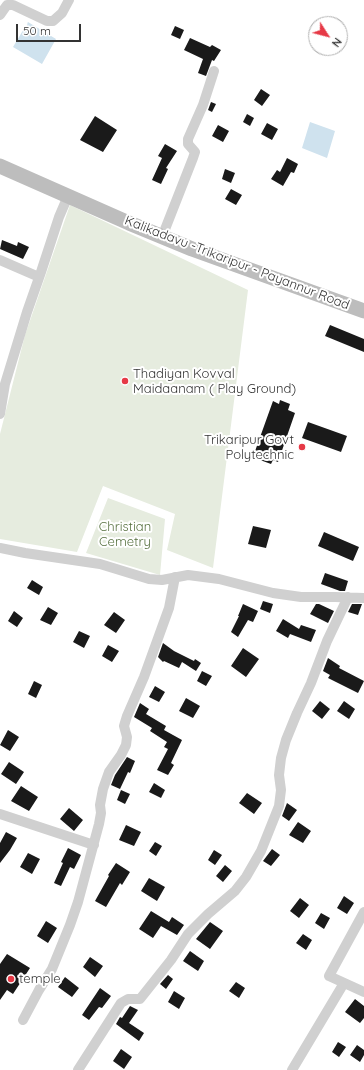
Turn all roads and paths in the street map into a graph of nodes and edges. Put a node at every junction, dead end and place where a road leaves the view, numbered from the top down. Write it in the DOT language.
graph roads {
  1 [pos="69,0"];
  2 [pos="0,15"];
  3 [pos="214,72"];
  4 [pos="0,166"];
  5 [pos="68,196"];
  6 [pos="162,237"];
  7 [pos="0,260"];
  8 [pos="39,277"];
  9 [pos="364,311"];
  10 [pos="0,414"];
  11 [pos="0,548"];
  12 [pos="175,577"];
  13 [pos="348,597"];
  14 [pos="364,598"];
  15 [pos="0,814"];
  16 [pos="94,845"];
  17 [pos="364,912"];
  18 [pos="344,983"];
  19 [pos="364,992"];
  20 [pos="24,1020"];
  21 [pos="78,1070"];
  22 [pos="292,1070"];
  1 -- 2 [label="street"];
  3 -- 6 [label="street"];
  4 -- 5 [label="main road, Kalikadavu -Trikaripur - Payannur Road"];
  5 -- 6 [label="main road, Kalikadavu -Trikaripur - Payannur Road"];
  5 -- 8 [label="street"];
  6 -- 9 [label="main road, Kalikadavu -Trikaripur - Payannur Road"];
  7 -- 8 [label="street"];
  8 -- 10 [label="street"];
  11 -- 12 [label="street"];
  12 -- 13 [label="street"];
  12 -- 16 [label="street"];
  13 -- 14 [label="street"];
  13 -- 21 [label="street"];
  15 -- 16 [label="street"];
  16 -- 20 [label="street"];
  17 -- 18 [label="street"];
  18 -- 19 [label="street"];
  18 -- 22 [label="street"];
}
